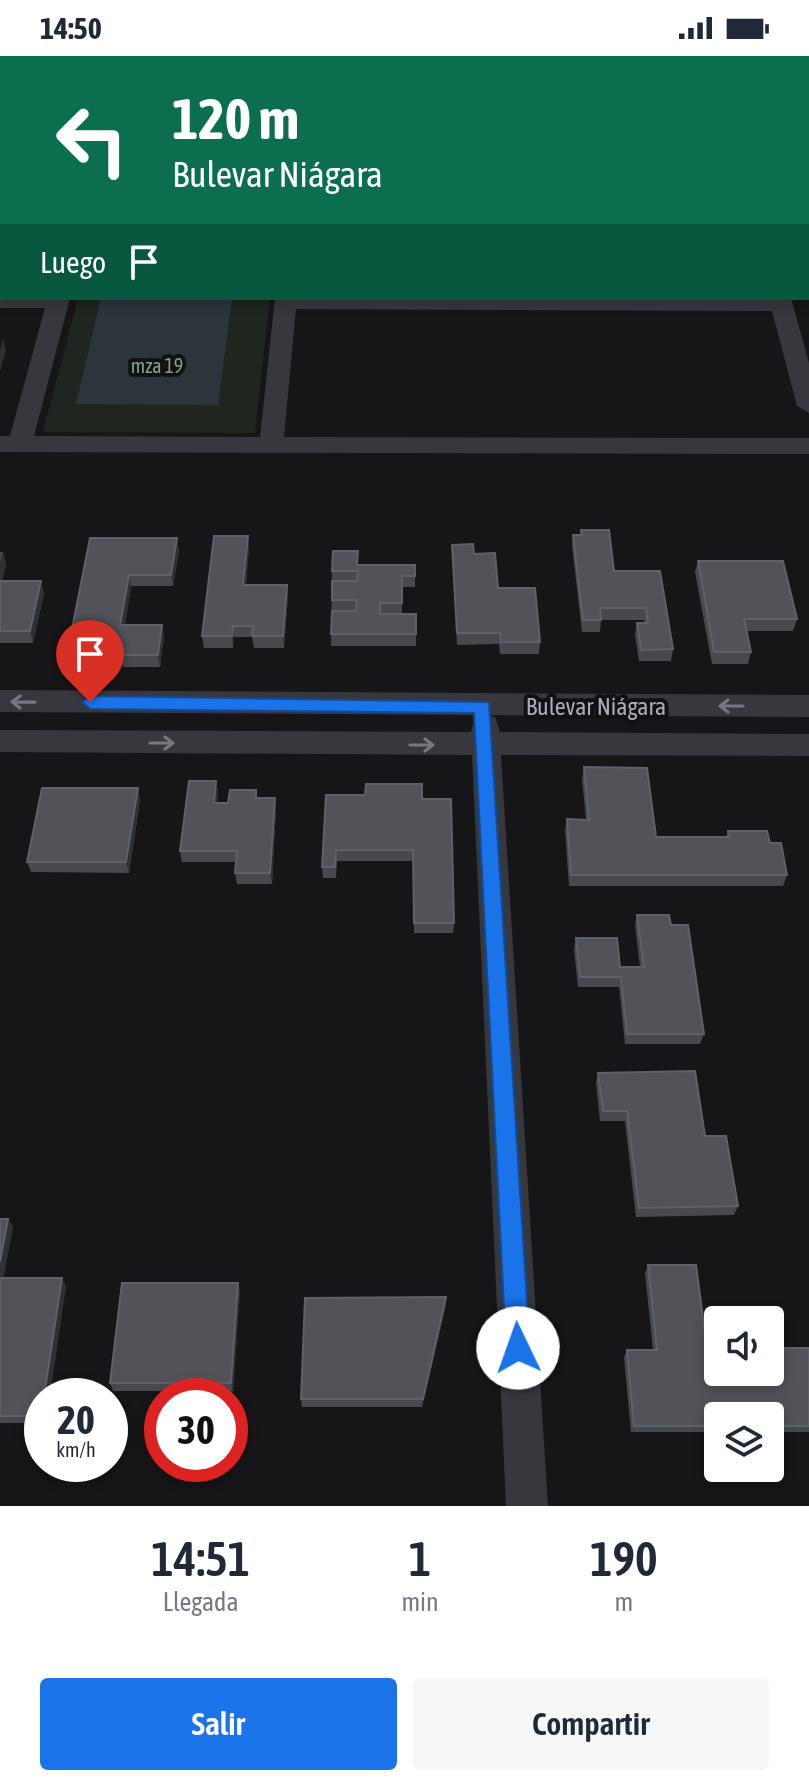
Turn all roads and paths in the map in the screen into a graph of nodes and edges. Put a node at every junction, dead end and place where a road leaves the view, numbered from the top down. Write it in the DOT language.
graph roads {
  1 [pos="58,300"];
  2 [pos="286,300"];
  3 [pos="0,301"];
  4 [pos="781,301"];
  5 [pos="809,406"];
  6 [pos="10,444"];
  7 [pos="271,444"];
  8 [pos="809,446"];
  9 [pos="0,701"];
  10 [pos="482,706"];
  11 [pos="809,706"];
  12 [pos="0,741"];
  13 [pos="487,745"];
  14 [pos="809,745"];
  15 [pos="527,1506"];
  1 -- 3 [label="street"];
  1 -- 6 [label="street"];
  2 -- 4 [label="street"];
  2 -- 7 [label="street"];
  4 -- 5 [label="street"];
  6 -- 7 [label="street"];
  7 -- 8 [label="street"];
  10 -- 9 [label="street, Bulevar Niágara, one-way"];
  11 -- 10 [label="street, Bulevar Niágara, one-way"];
  10 -- 13 [label="street"];
  12 -- 13 [label="street, Bulevar Niágara, one-way"];
  13 -- 14 [label="street, Bulevar Niágara"];
  13 -- 15 [label="street"];
}
